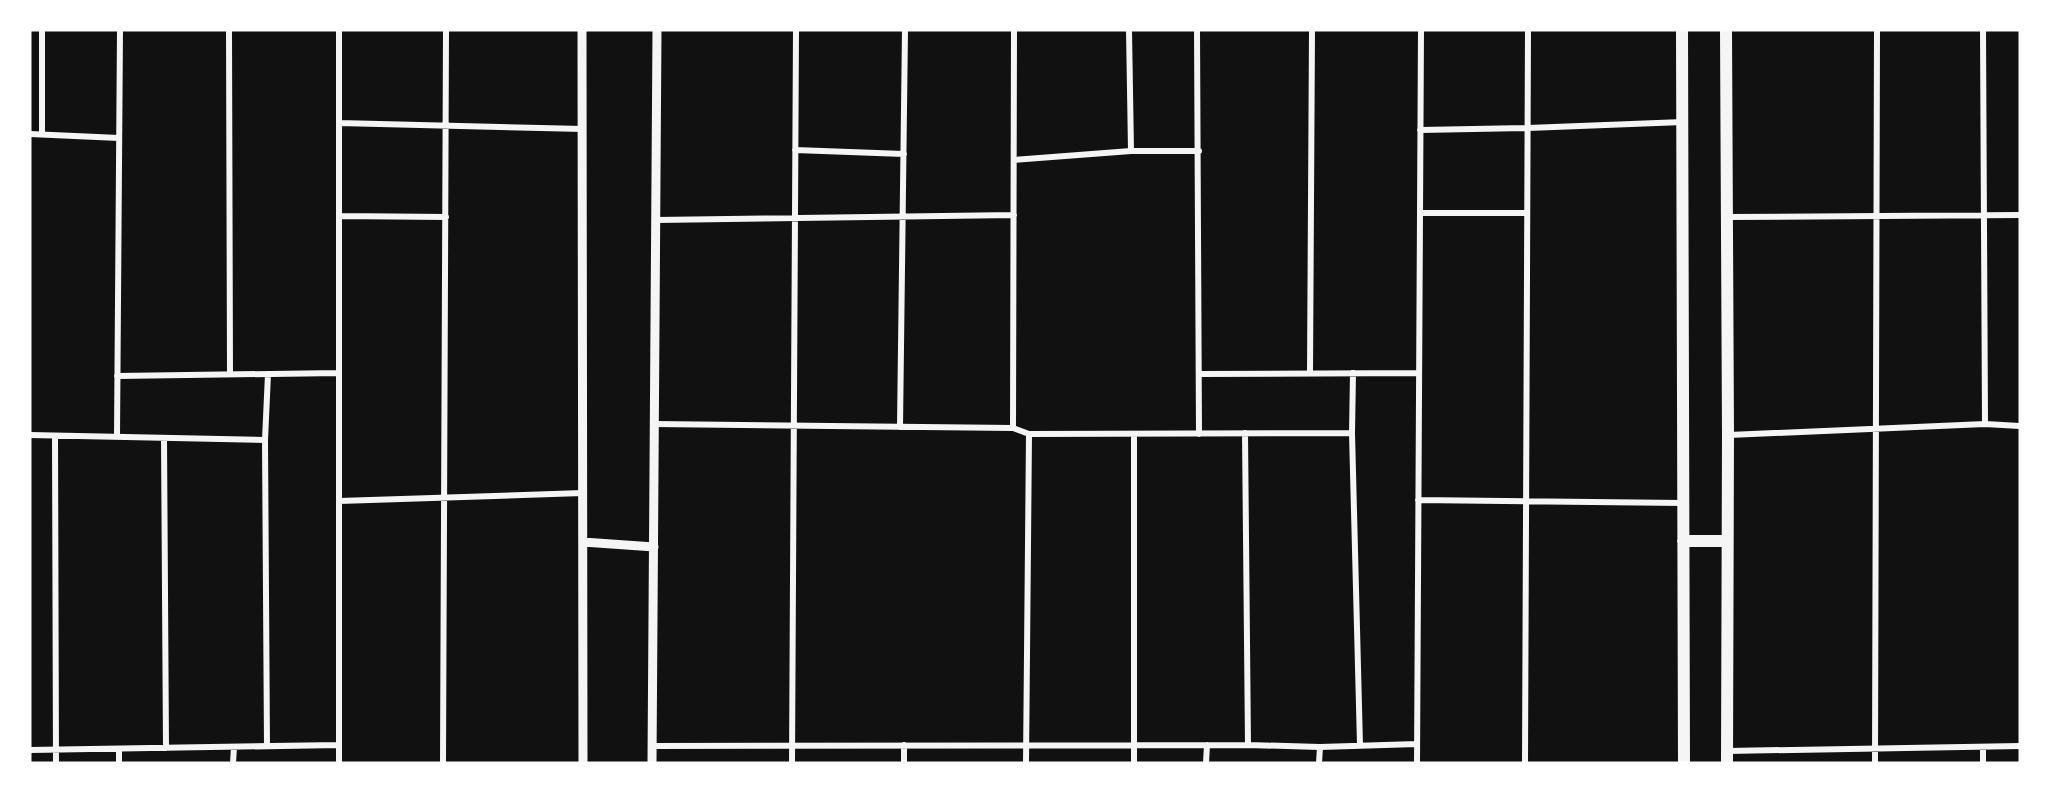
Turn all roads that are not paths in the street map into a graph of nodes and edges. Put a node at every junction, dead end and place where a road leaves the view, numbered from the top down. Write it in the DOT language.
graph roads {
  1 [pos="42,30"];
  2 [pos="120,30"];
  3 [pos="229,30"];
  4 [pos="339,30"];
  5 [pos="446,30"];
  6 [pos="582,30"];
  7 [pos="657,30"];
  8 [pos="795,30"];
  9 [pos="905,30"];
  10 [pos="1014,30"];
  11 [pos="1129,30"];
  12 [pos="1197,30"];
  13 [pos="1312,30"];
  14 [pos="1421,30"];
  15 [pos="1528,30"];
  16 [pos="1682,30"];
  17 [pos="1726,30"];
  18 [pos="1877,30"];
  19 [pos="1983,30"];
  20 [pos="1683,122"];
  21 [pos="339,123"];
  22 [pos="447,125"];
  23 [pos="582,129"];
  24 [pos="1528,129"];
  25 [pos="1420,130"];
  26 [pos="30,134"];
  27 [pos="42,134"];
  28 [pos="119,138"];
  29 [pos="795,150"];
  30 [pos="1131,151"];
  31 [pos="1199,151"];
  32 [pos="904,154"];
  33 [pos="1014,160"];
  34 [pos="1421,213"];
  35 [pos="1527,213"];
  36 [pos="1014,215"];
  37 [pos="1984,215"];
  38 [pos="2020,215"];
  39 [pos="339,216"];
  40 [pos="903,216"];
  41 [pos="1877,216"];
  42 [pos="446,217"];
  43 [pos="1727,217"];
  44 [pos="795,218"];
  45 [pos="656,220"];
  46 [pos="339,373"];
  47 [pos="1310,373"];
  48 [pos="1353,373"];
  49 [pos="1419,373"];
  50 [pos="230,374"];
  51 [pos="268,374"];
  52 [pos="1199,374"];
  53 [pos="117,375"];
  54 [pos="654,424"];
  55 [pos="1985,424"];
  56 [pos="794,425"];
  57 [pos="2020,426"];
  58 [pos="900,427"];
  59 [pos="1013,429"];
  60 [pos="1876,429"];
  61 [pos="1352,433"];
  62 [pos="1029,434"];
  63 [pos="1134,434"];
  64 [pos="1199,434"];
  65 [pos="1245,434"];
  66 [pos="30,435"];
  67 [pos="1728,435"];
  68 [pos="55,436"];
  69 [pos="117,437"];
  70 [pos="164,438"];
  71 [pos="265,440"];
  72 [pos="583,493"];
  73 [pos="444,497"];
  74 [pos="1418,500"];
  75 [pos="339,501"];
  76 [pos="1526,501"];
  77 [pos="1683,503"];
  78 [pos="1683,541"];
  79 [pos="1726,541"];
  80 [pos="583,542"];
  81 [pos="654,547"];
  82 [pos="1417,744"];
  83 [pos="339,745"];
  84 [pos="792,745"];
  85 [pos="904,745"];
  86 [pos="1026,745"];
  87 [pos="1134,745"];
  88 [pos="1207,745"];
  89 [pos="1248,745"];
  90 [pos="1360,745"];
  91 [pos="267,746"];
  92 [pos="652,746"];
  93 [pos="2020,746"];
  94 [pos="234,747"];
  95 [pos="1320,747"];
  96 [pos="1983,747"];
  97 [pos="166,748"];
  98 [pos="1875,748"];
  99 [pos="120,749"];
  100 [pos="30,750"];
  101 [pos="56,750"];
  102 [pos="1727,757"];
  103 [pos="56,763"];
  104 [pos="119,763"];
  105 [pos="233,763"];
  106 [pos="339,763"];
  107 [pos="442,763"];
  108 [pos="583,763"];
  109 [pos="652,763"];
  110 [pos="792,763"];
  111 [pos="904,763"];
  112 [pos="1026,763"];
  113 [pos="1134,763"];
  114 [pos="1206,763"];
  115 [pos="1319,763"];
  116 [pos="1417,763"];
  117 [pos="1524,763"];
  118 [pos="1684,763"];
  119 [pos="1875,763"];
  120 [pos="1983,763"];
  1 -- 27 [label="street"];
  2 -- 28 [label="street"];
  3 -- 50 [label="street"];
  4 -- 21 [label="street"];
  5 -- 22 [label="street"];
  6 -- 23 [label="street"];
  7 -- 45 [label="street"];
  8 -- 29 [label="street"];
  9 -- 32 [label="street"];
  10 -- 33 [label="street"];
  11 -- 30 [label="street"];
  12 -- 31 [label="street"];
  13 -- 47 [label="street"];
  14 -- 25 [label="street"];
  15 -- 24 [label="street"];
  16 -- 20 [label="main road"];
  17 -- 43 [label="main road"];
  18 -- 41 [label="street"];
  19 -- 37 [label="street"];
  20 -- 24 [label="street"];
  20 -- 77 [label="main road"];
  21 -- 22 [label="street"];
  21 -- 39 [label="street"];
  22 -- 23 [label="street"];
  22 -- 42 [label="street"];
  23 -- 72 [label="street"];
  24 -- 25 [label="street"];
  24 -- 35 [label="street"];
  25 -- 34 [label="street"];
  26 -- 27 [label="street"];
  27 -- 28 [label="street"];
  28 -- 53 [label="street"];
  29 -- 32 [label="street"];
  29 -- 44 [label="street"];
  30 -- 31 [label="street"];
  30 -- 33 [label="street"];
  31 -- 52 [label="street"];
  32 -- 40 [label="street"];
  33 -- 36 [label="street"];
  34 -- 35 [label="street"];
  34 -- 49 [label="street"];
  35 -- 76 [label="street"];
  36 -- 40 [label="street"];
  36 -- 59 [label="street"];
  37 -- 38 [label="street"];
  37 -- 41 [label="street"];
  37 -- 55 [label="street"];
  39 -- 42 [label="street"];
  39 -- 46 [label="street"];
  40 -- 44 [label="street"];
  40 -- 58 [label="street"];
  41 -- 43 [label="street"];
  41 -- 60 [label="street"];
  42 -- 73 [label="street"];
  43 -- 67 [label="main road"];
  44 -- 45 [label="street"];
  44 -- 56 [label="street"];
  45 -- 54 [label="street"];
  46 -- 51 [label="street"];
  46 -- 75 [label="street"];
  47 -- 48 [label="street"];
  47 -- 52 [label="street"];
  48 -- 49 [label="street"];
  48 -- 61 [label="street"];
  49 -- 74 [label="street"];
  50 -- 51 [label="street"];
  50 -- 53 [label="street"];
  51 -- 71 [label="street"];
  52 -- 64 [label="street"];
  53 -- 69 [label="street"];
  54 -- 56 [label="street"];
  54 -- 81 [label="street"];
  55 -- 57 [label="street"];
  55 -- 60 [label="street"];
  56 -- 58 [label="street"];
  56 -- 84 [label="street"];
  58 -- 59 [label="street"];
  59 -- 62 [label="street"];
  60 -- 67 [label="street"];
  60 -- 98 [label="street"];
  61 -- 65 [label="street"];
  61 -- 90 [label="street"];
  62 -- 63 [label="street"];
  62 -- 86 [label="street"];
  63 -- 64 [label="street"];
  63 -- 87 [label="street"];
  64 -- 65 [label="street"];
  65 -- 89 [label="street"];
  66 -- 68 [label="street"];
  67 -- 79 [label="main road"];
  68 -- 69 [label="street"];
  68 -- 101 [label="street"];
  69 -- 70 [label="street"];
  70 -- 71 [label="street"];
  70 -- 97 [label="street"];
  71 -- 91 [label="street"];
  72 -- 73 [label="street"];
  72 -- 80 [label="street"];
  73 -- 75 [label="street"];
  73 -- 107 [label="street"];
  74 -- 76 [label="street"];
  74 -- 82 [label="street"];
  75 -- 83 [label="street"];
  76 -- 77 [label="street"];
  76 -- 117 [label="street"];
  77 -- 78 [label="main road"];
  78 -- 79 [label="main road"];
  78 -- 118 [label="main road"];
  79 -- 102 [label="main road"];
  80 -- 81 [label="street"];
  80 -- 108 [label="street"];
  81 -- 92 [label="street"];
  82 -- 90 [label="street"];
  82 -- 116 [label="street"];
  83 -- 91 [label="street"];
  83 -- 106 [label="street"];
  84 -- 85 [label="street"];
  84 -- 92 [label="street"];
  84 -- 110 [label="street"];
  85 -- 86 [label="street"];
  85 -- 111 [label="street"];
  86 -- 87 [label="street"];
  86 -- 112 [label="street"];
  87 -- 88 [label="street"];
  87 -- 113 [label="street"];
  88 -- 89 [label="street"];
  88 -- 114 [label="street"];
  89 -- 95 [label="street"];
  90 -- 95 [label="street"];
  91 -- 94 [label="street"];
  92 -- 109 [label="street"];
  93 -- 96 [label="street"];
  94 -- 97 [label="street"];
  94 -- 105 [label="street"];
  95 -- 115 [label="street"];
  96 -- 98 [label="street"];
  96 -- 120 [label="street"];
  97 -- 99 [label="street"];
  98 -- 102 [label="street"];
  98 -- 119 [label="street"];
  99 -- 101 [label="street"];
  99 -- 104 [label="street"];
  100 -- 101 [label="street"];
  101 -- 103 [label="street"];
}
